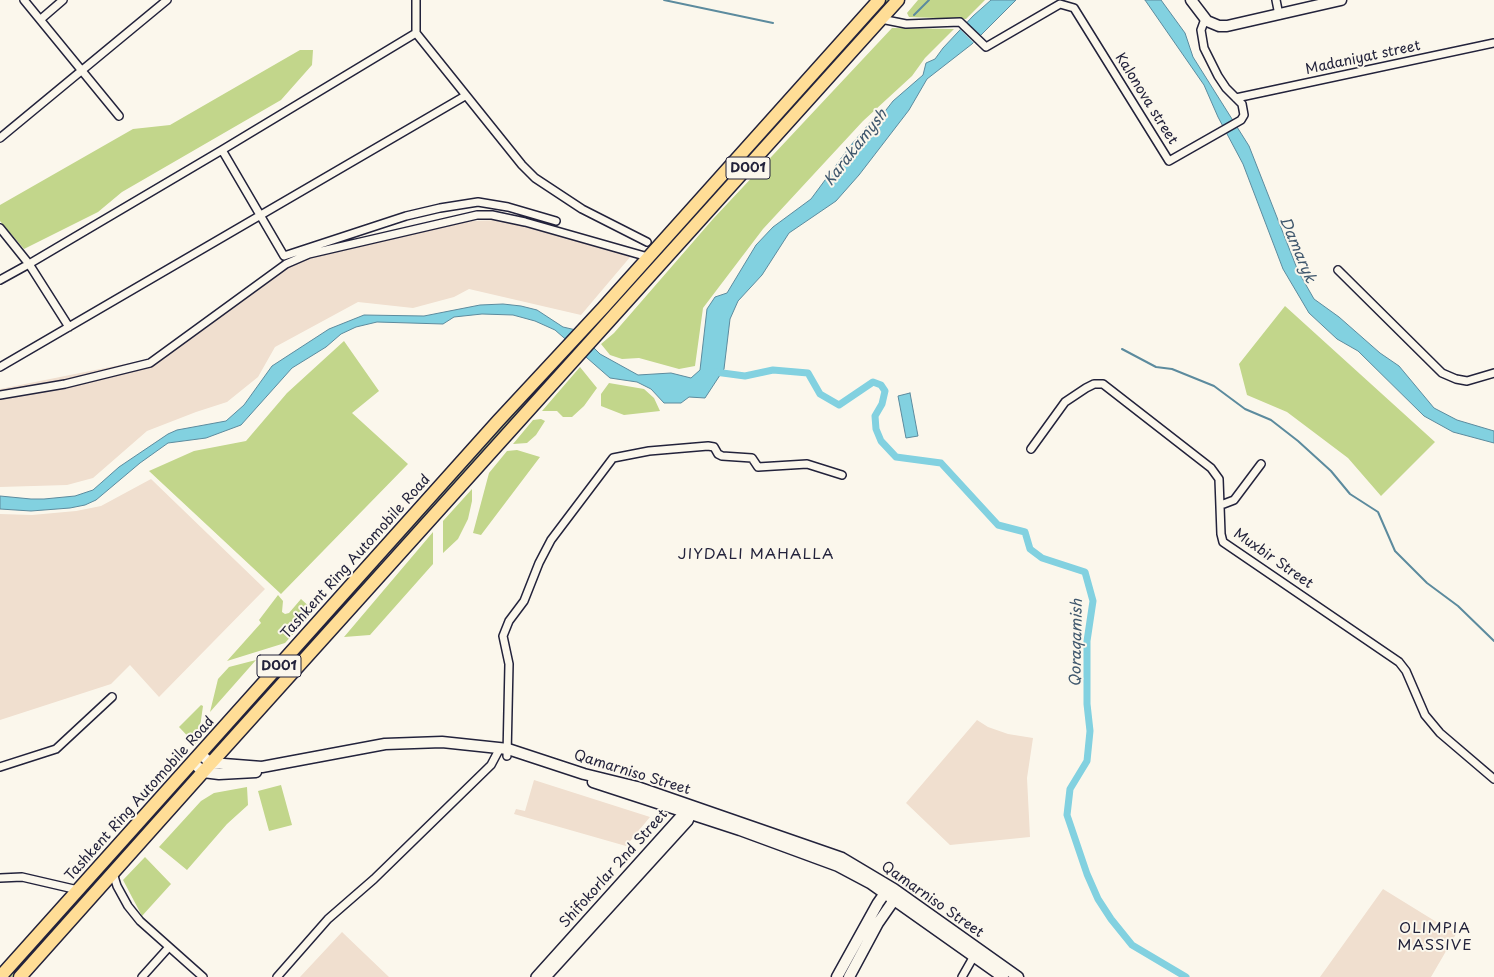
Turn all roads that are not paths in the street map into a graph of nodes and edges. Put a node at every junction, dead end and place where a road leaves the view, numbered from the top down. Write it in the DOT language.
graph roads {
  1 [pos="24,0"];
  2 [pos="63,0"];
  3 [pos="167,0"];
  4 [pos="416,0"];
  5 [pos="898,0"];
  6 [pos="1191,0"];
  7 [pos="1276,0"];
  8 [pos="1341,0"];
  9 [pos="878,1"];
  10 [pos="1279,15"];
  11 [pos="40,19"];
  12 [pos="881,19"];
  13 [pos="1205,19"];
  14 [pos="416,33"];
  15 [pos="1494,43"];
  16 [pos="83,70"];
  17 [pos="465,96"];
  18 [pos="1236,98"];
  19 [pos="784,105"];
  20 [pos="796,115"];
  21 [pos="119,116"];
  22 [pos="0,138"];
  23 [pos="222,150"];
  24 [pos="260,216"];
  25 [pos="556,221"];
  26 [pos="0,228"];
  27 [pos="647,242"];
  28 [pos="648,257"];
  29 [pos="29,264"];
  30 [pos="1338,270"];
  31 [pos="0,280"];
  32 [pos="69,327"];
  33 [pos="0,368"];
  34 [pos="1494,373"];
  35 [pos="0,395"];
  36 [pos="1031,449"];
  37 [pos="1261,464"];
  38 [pos="842,475"];
  39 [pos="1221,505"];
  40 [pos="379,554"];
  41 [pos="391,565"];
  42 [pos="112,697"];
  43 [pos="442,745"];
  44 [pos="503,752"];
  45 [pos="197,758"];
  46 [pos="211,763"];
  47 [pos="0,767"];
  48 [pos="203,772"];
  49 [pos="1494,778"];
  50 [pos="688,811"];
  51 [pos="133,829"];
  52 [pos="144,839"];
  53 [pos="102,863"];
  54 [pos="113,873"];
  55 [pos="0,878"];
  56 [pos="78,890"];
  57 [pos="891,894"];
  58 [pos="169,947"];
  59 [pos="974,956"];
  60 [pos="0,977"];
  61 [pos="20,977"];
  62 [pos="142,977"];
  63 [pos="203,977"];
  64 [pos="277,977"];
  65 [pos="536,977"];
  66 [pos="546,977"];
  67 [pos="837,977"];
  68 [pos="849,977"];
  69 [pos="962,977"];
  70 [pos="1003,977"];
  71 [pos="1018,977"];
  1 -- 11 [label="street"];
  2 -- 11 [label="street"];
  3 -- 16 [label="street"];
  4 -- 14 [label="street"];
  5 -- 12 [label="highway, D001"];
  6 -- 13 [label="main road"];
  7 -- 10 [label="street"];
  8 -- 10 [label="main road"];
  9 -- 19 [label="highway, D001"];
  10 -- 13 [label="main road"];
  11 -- 16 [label="street"];
  12 -- 18 [label="street, Kalonova street"];
  12 -- 20 [label="highway, D001"];
  13 -- 18 [label="street, Kalonova street"];
  14 -- 17 [label="street"];
  14 -- 23 [label="street"];
  15 -- 18 [label="street, Madaniyat street"];
  16 -- 21 [label="street"];
  16 -- 22 [label="street"];
  17 -- 24 [label="street"];
  17 -- 27 [label="street"];
  19 -- 20 [label="highway"];
  19 -- 28 [label="highway, D001"];
  20 -- 41 [label="highway, Tashkent Ring Automobile Road / D001"];
  23 -- 24 [label="street"];
  23 -- 29 [label="street"];
  24 -- 25 [label="street"];
  24 -- 32 [label="street"];
  26 -- 29 [label="street"];
  28 -- 35 [label="street"];
  28 -- 40 [label="highway, Tashkent Ring Automobile Road / D001"];
  29 -- 31 [label="street"];
  29 -- 32 [label="street"];
  30 -- 34 [label="street"];
  32 -- 33 [label="street"];
  36 -- 39 [label="street, Muxbir Street"];
  37 -- 39 [label="street"];
  38 -- 44 [label="street"];
  39 -- 49 [label="street, Muxbir Street"];
  40 -- 41 [label="highway"];
  40 -- 45 [label="highway, Tashkent Ring Automobile Road / D001"];
  41 -- 46 [label="highway, Tashkent Ring Automobile Road / D001"];
  42 -- 47 [label="street"];
  43 -- 44 [label="main road, Qamarniso Street"];
  43 -- 46 [label="main road, Qamarniso Street"];
  43 -- 48 [label="main road, Qamarniso Street"];
  44 -- 50 [label="main road, Qamarniso Street"];
  44 -- 64 [label="street"];
  45 -- 46 [label="main road"];
  45 -- 48 [label="main road"];
  45 -- 51 [label="highway, Tashkent Ring Automobile Road / D001"];
  46 -- 48 [label="highway, Tashkent Ring Automobile Road / D001"];
  48 -- 52 [label="highway, Tashkent Ring Automobile Road / D001"];
  50 -- 57 [label="main road, Qamarniso Street"];
  50 -- 65 [label="street, Shifokorlar 2nd Street"];
  50 -- 66 [label="street, Shifokorlar 2nd Street"];
  51 -- 52 [label="highway"];
  51 -- 53 [label="highway, Tashkent Ring Automobile Road / D001"];
  52 -- 54 [label="highway, Tashkent Ring Automobile Road / D001"];
  53 -- 54 [label="highway"];
  53 -- 56 [label="highway, Tashkent Ring Automobile Road / D001"];
  54 -- 58 [label="street"];
  54 -- 61 [label="highway, Tashkent Ring Automobile Road / D001"];
  55 -- 56 [label="street"];
  56 -- 60 [label="highway, Tashkent Ring Automobile Road / D001"];
  57 -- 59 [label="main road, Qamarniso Street"];
  57 -- 67 [label="main road"];
  57 -- 68 [label="main road"];
  57 -- 71 [label="main road, Qamarniso Street"];
  58 -- 62 [label="street"];
  58 -- 63 [label="street"];
  59 -- 69 [label="street"];
  59 -- 70 [label="main road, Qamarniso Street"];
}
